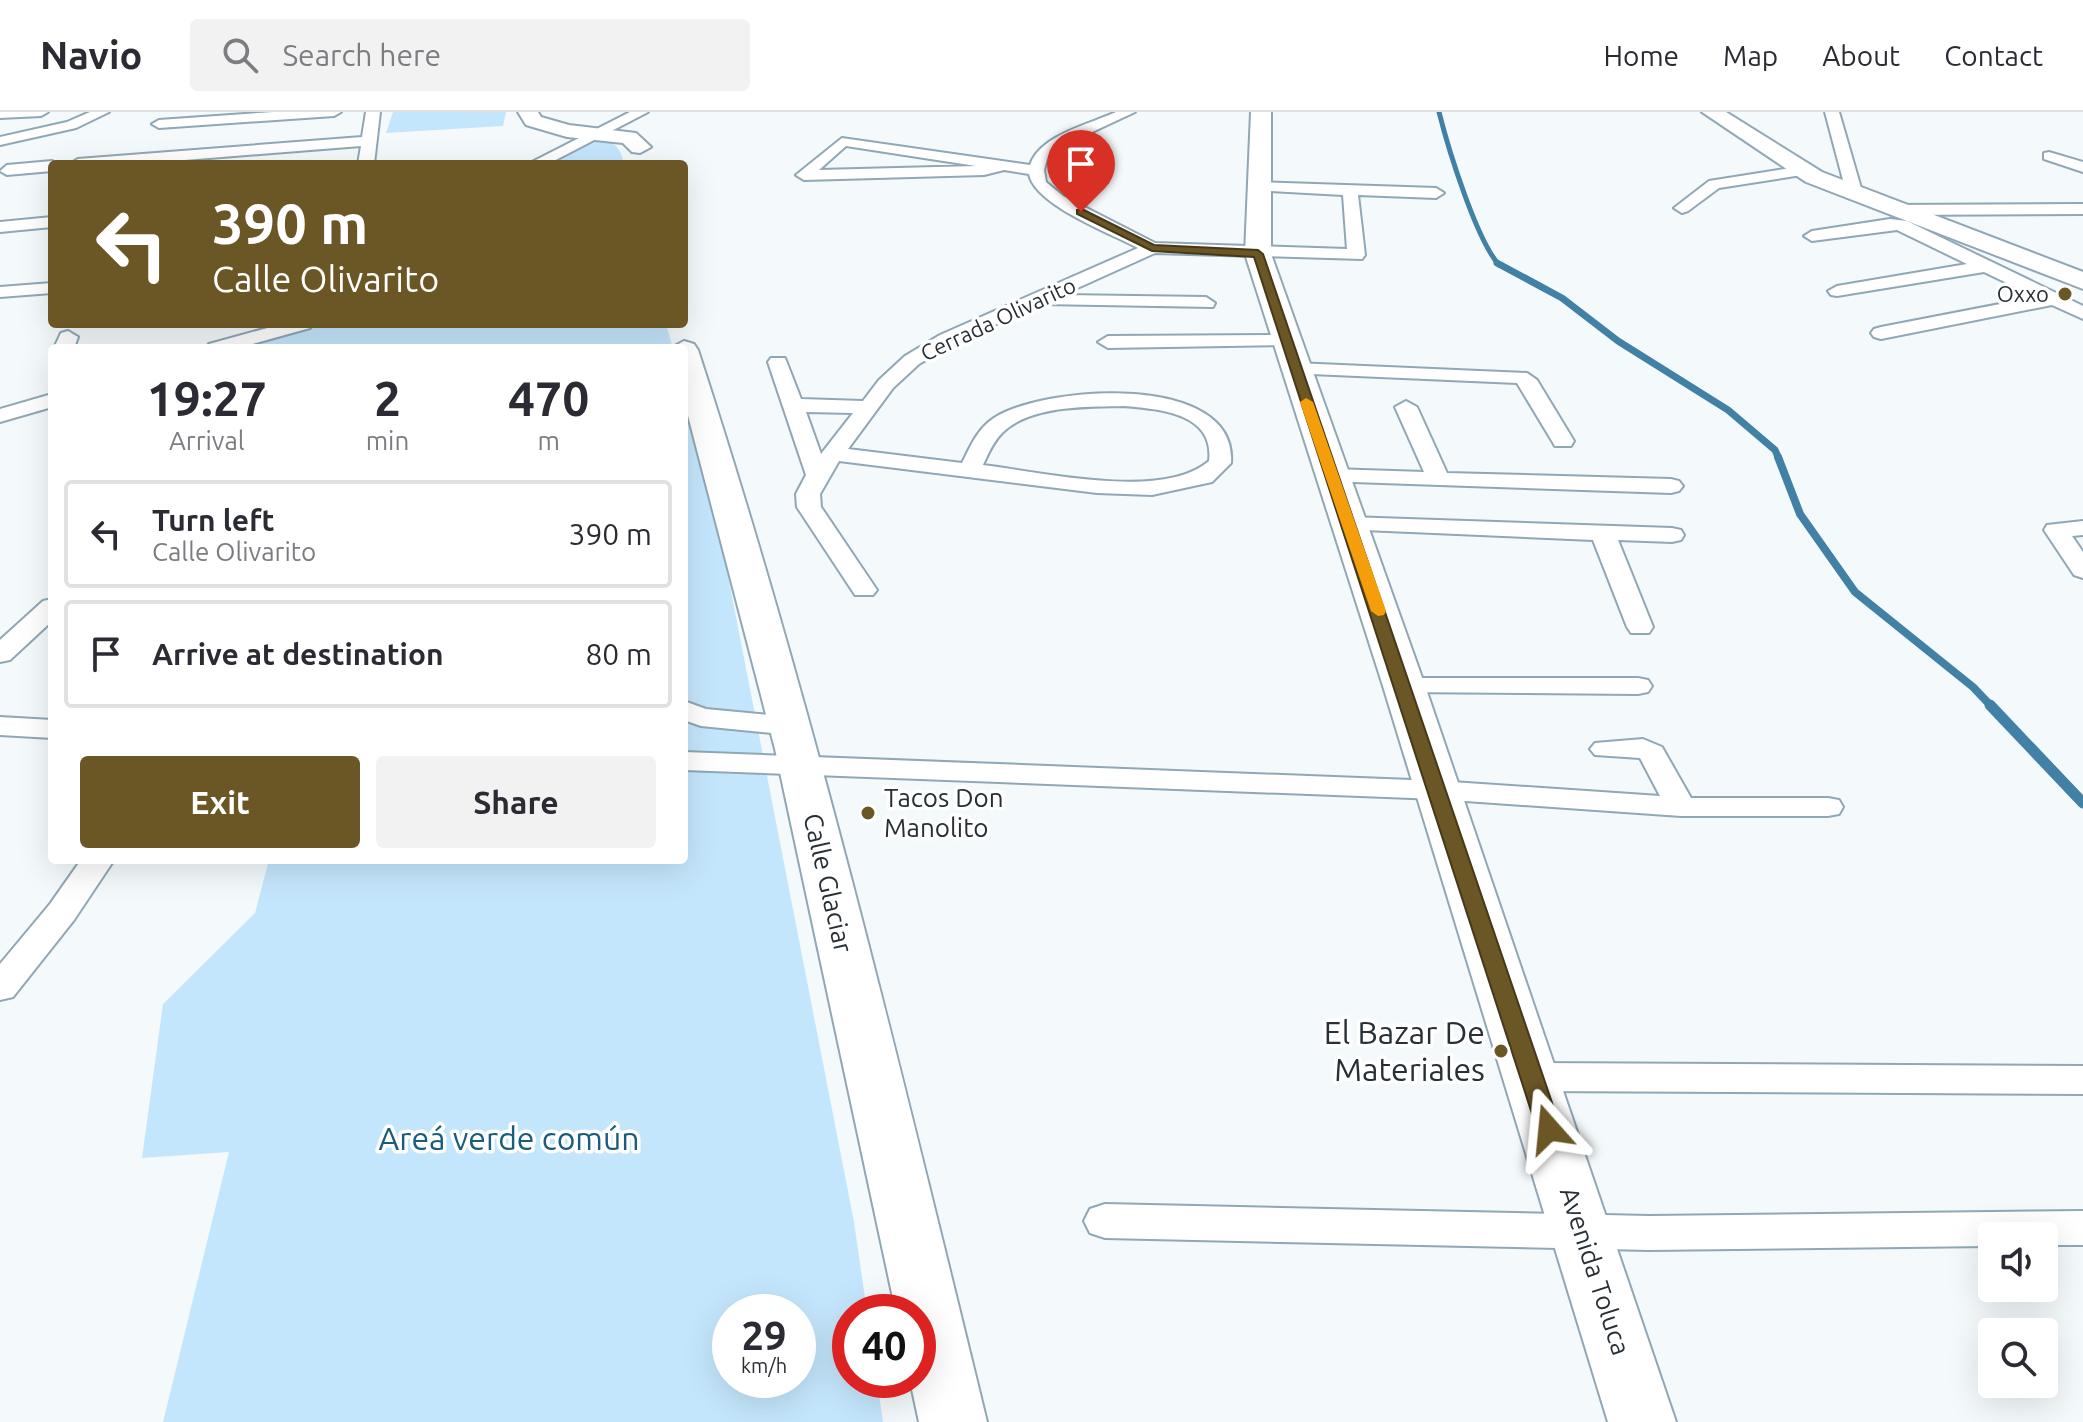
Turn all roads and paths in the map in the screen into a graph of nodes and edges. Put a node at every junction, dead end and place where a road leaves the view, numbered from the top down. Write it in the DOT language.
graph roads {
  1 [pos="41,112"];
  2 [pos="102,112"];
  3 [pos="334,112"];
  4 [pos="373,112"];
  5 [pos="1261,112"];
  6 [pos="1712,112"];
  7 [pos="1832,112"];
  8 [pos="638,113"];
  9 [pos="1115,113"];
  10 [pos="0,114"];
  11 [pos="530,116"];
  12 [pos="159,124"];
  13 [pos="65,127"];
  14 [pos="0,129"];
  15 [pos="594,134"];
  16 [pos="0,141"];
  17 [pos="369,141"];
  18 [pos="641,156"];
  19 [pos="2049,156"];
  20 [pos="129,160"];
  21 [pos="367,160"];
  22 [pos="544,160"];
  23 [pos="1005,165"];
  24 [pos="48,166"];
  25 [pos="2083,167"];
  26 [pos="7,170"];
  27 [pos="1036,170"];
  28 [pos="1803,171"];
  29 [pos="1258,187"];
  30 [pos="1350,190"];
  31 [pos="1436,193"];
  32 [pos="1855,195"];
  33 [pos="1682,208"];
  34 [pos="2083,209"];
  35 [pos="1892,210"];
  36 [pos="48,222"];
  37 [pos="0,227"];
  38 [pos="1812,236"];
  39 [pos="1152,248"];
  40 [pos="1258,254"];
  41 [pos="1986,266"];
  42 [pos="2053,270"];
  43 [pos="2013,279"];
  44 [pos="2083,281"];
  45 [pos="48,288"];
  46 [pos="1837,291"];
  47 [pos="0,292"];
  48 [pos="2055,299"];
  49 [pos="1032,300"];
  50 [pos="1206,303"];
  51 [pos="2083,313"];
  52 [pos="288,328"];
  53 [pos="1881,333"];
  54 [pos="1108,342"];
  55 [pos="230,344"];
  56 [pos="1290,355"];
  57 [pos="688,362"];
  58 [pos="778,362"];
  59 [pos="48,396"];
  60 [pos="792,405"];
  61 [pos="868,407"];
  62 [pos="1406,407"];
  63 [pos="0,416"];
  64 [pos="1563,441"];
  65 [pos="833,454"];
  66 [pos="970,469"];
  67 [pos="1332,476"];
  68 [pos="1438,478"];
  69 [pos="812,484"];
  70 [pos="1671,486"];
  71 [pos="1349,524"];
  72 [pos="2083,528"];
  73 [pos="1602,532"];
  74 [pos="1672,535"];
  75 [pos="2083,570"];
  76 [pos="864,590"];
  77 [pos="48,611"];
  78 [pos="1640,627"];
  79 [pos="0,654"];
  80 [pos="1404,686"];
  81 [pos="1638,686"];
  82 [pos="688,712"];
  83 [pos="0,726"];
  84 [pos="48,729"];
  85 [pos="796,747"];
  86 [pos="1605,749"];
  87 [pos="688,760"];
  88 [pos="1437,790"];
  89 [pos="1681,807"];
  90 [pos="1828,807"];
  91 [pos="95,864"];
  92 [pos="0,988"];
  93 [pos="1532,1077"];
  94 [pos="2083,1080"];
  95 [pos="1105,1221"];
  96 [pos="2083,1228"];
  97 [pos="1583,1232"];
  98 [pos="953,1422"];
  99 [pos="1642,1422"];
  1 -- 10 [label="street"];
  2 -- 13 [label="street"];
  3 -- 12 [label="street"];
  4 -- 17 [label="street"];
  5 -- 29 [label="street, Avenida Toluca"];
  6 -- 28 [label="street"];
  7 -- 32 [label="street"];
  8 -- 11 [label="street"];
  8 -- 15 [label="street"];
  8 -- 18 [label="street"];
  9 -- 27 [label="street"];
  11 -- 15 [label="street"];
  13 -- 14 [label="street"];
  13 -- 16 [label="street"];
  15 -- 18 [label="street"];
  15 -- 22 [label="street"];
  17 -- 20 [label="street"];
  17 -- 21 [label="street"];
  19 -- 25 [label="street"];
  23 -- 23 [label="street"];
  23 -- 27 [label="street"];
  24 -- 26 [label="street"];
  27 -- 39 [label="street"];
  28 -- 32 [label="street"];
  28 -- 33 [label="street"];
  29 -- 30 [label="street"];
  29 -- 40 [label="street, Avenida Toluca"];
  30 -- 31 [label="street"];
  30 -- 40 [label="street"];
  32 -- 35 [label="street"];
  34 -- 35 [label="street"];
  35 -- 42 [label="street"];
  36 -- 37 [label="street"];
  38 -- 41 [label="street"];
  39 -- 40 [label="street"];
  39 -- 49 [label="street, Cerrada Olivarito"];
  40 -- 56 [label="street, Avenida Toluca"];
  41 -- 43 [label="street"];
  41 -- 46 [label="street"];
  42 -- 43 [label="street"];
  42 -- 44 [label="street"];
  43 -- 48 [label="street"];
  45 -- 47 [label="street"];
  48 -- 51 [label="street"];
  48 -- 53 [label="street"];
  49 -- 50 [label="street"];
  49 -- 61 [label="street, Cerrada Olivarito"];
  52 -- 55 [label="street"];
  54 -- 56 [label="street"];
  56 -- 64 [label="street"];
  56 -- 67 [label="street, Avenida Toluca"];
  57 -- 85 [label="street, Calle Glaciar"];
  58 -- 60 [label="street"];
  59 -- 63 [label="street"];
  60 -- 61 [label="street"];
  60 -- 69 [label="street"];
  61 -- 65 [label="street, Cerrada Olivarito"];
  62 -- 68 [label="street"];
  65 -- 66 [label="street"];
  65 -- 69 [label="street, Cerrada Olivarito"];
  66 -- 66 [label="street"];
  67 -- 68 [label="street"];
  67 -- 71 [label="street, Avenida Toluca"];
  68 -- 70 [label="street"];
  69 -- 76 [label="street"];
  71 -- 73 [label="street"];
  71 -- 80 [label="street, Avenida Toluca"];
  72 -- 75 [label="street"];
  73 -- 74 [label="street"];
  73 -- 78 [label="street"];
  77 -- 79 [label="street"];
  80 -- 81 [label="street"];
  80 -- 88 [label="street, Avenida Toluca"];
  82 -- 85 [label="street"];
  83 -- 84 [label="street"];
  85 -- 87 [label="street"];
  85 -- 88 [label="street"];
  85 -- 98 [label="street, Calle Glaciar"];
  86 -- 89 [label="street"];
  88 -- 89 [label="street"];
  88 -- 93 [label="street, Avenida Toluca"];
  89 -- 90 [label="street"];
  91 -- 92 [label="street"];
  93 -- 94 [label="street"];
  93 -- 97 [label="street, Avenida Toluca"];
  95 -- 97 [label="street"];
  96 -- 97 [label="street"];
  97 -- 99 [label="street, Avenida Toluca"];
}
